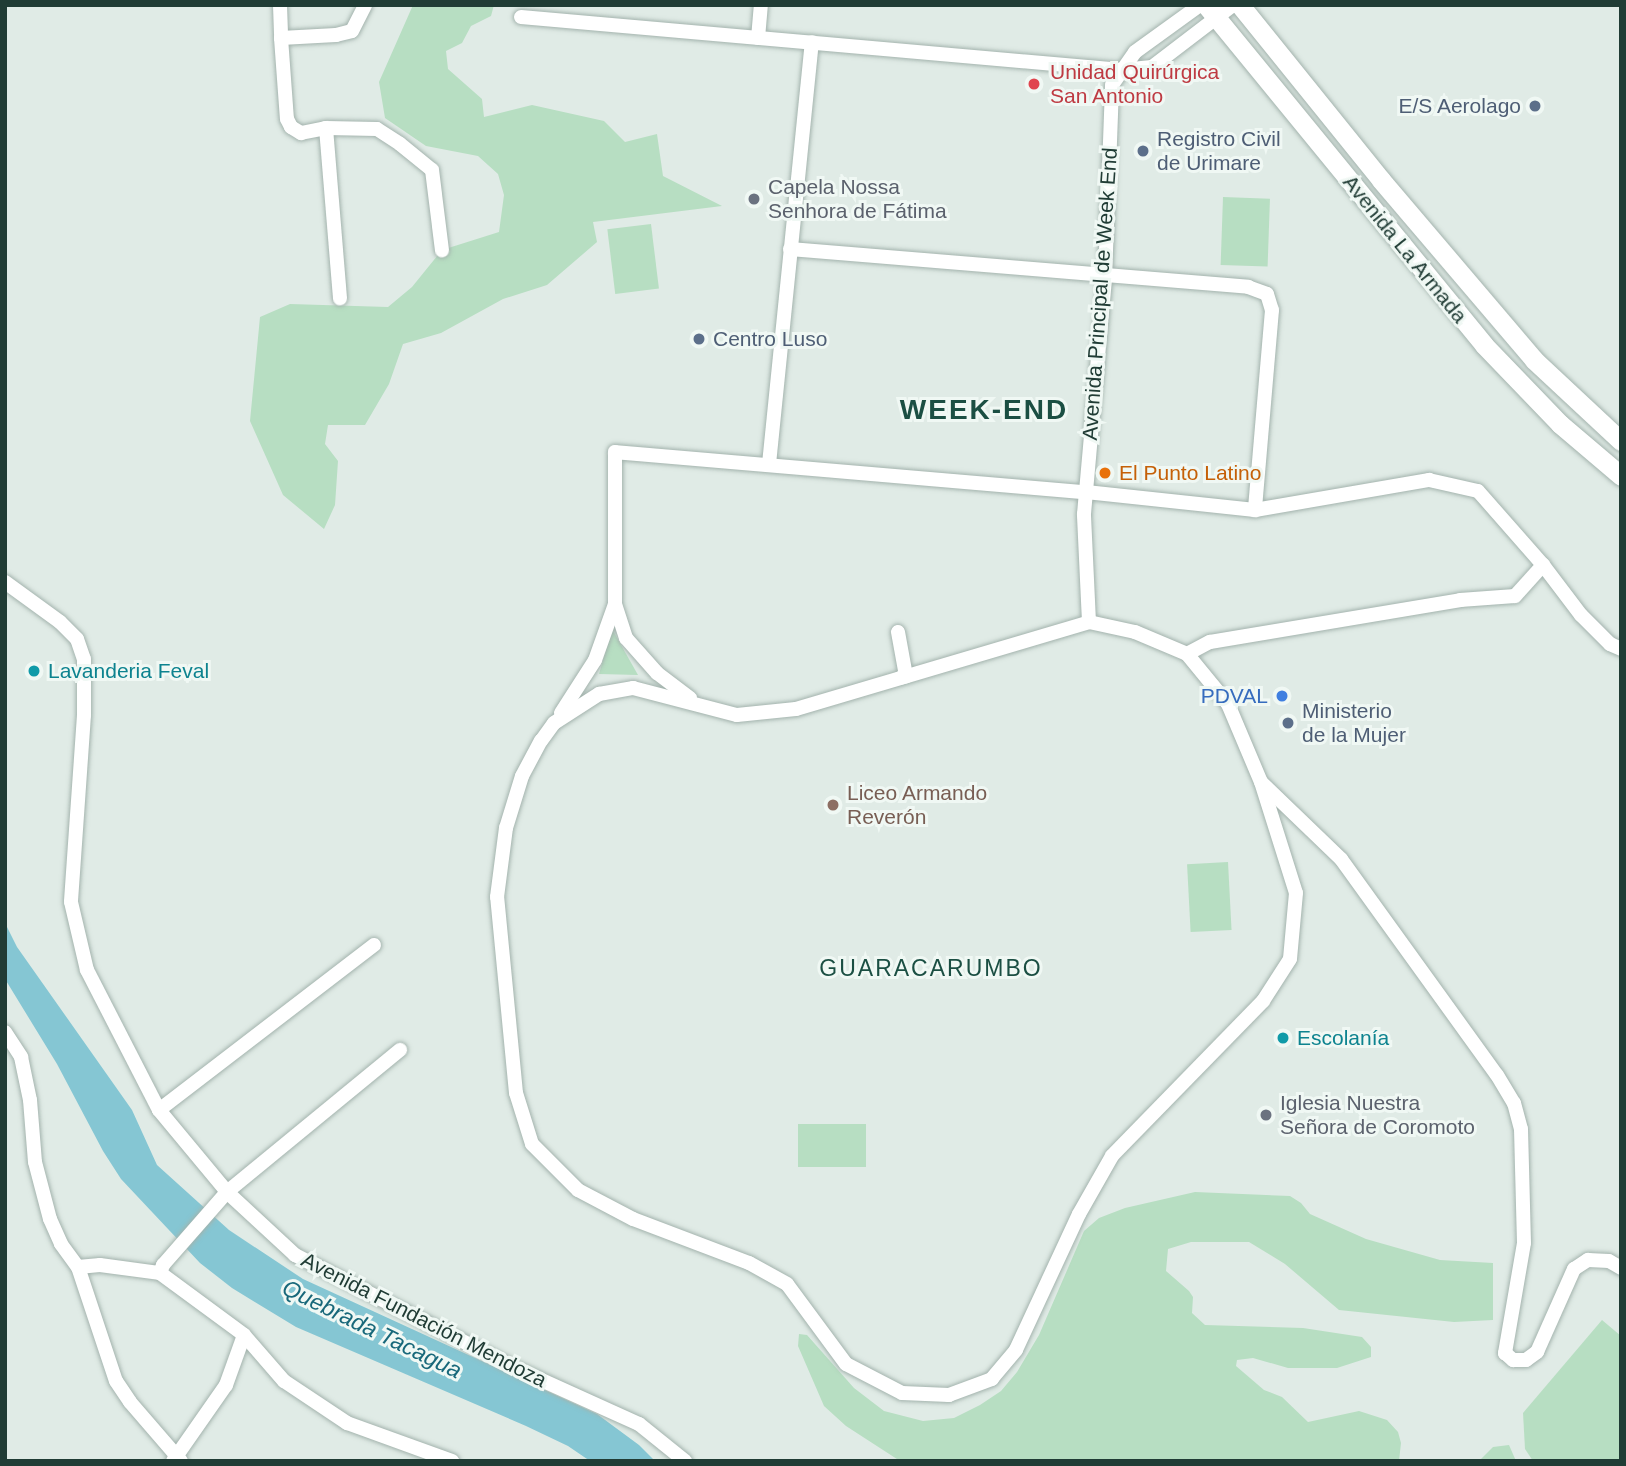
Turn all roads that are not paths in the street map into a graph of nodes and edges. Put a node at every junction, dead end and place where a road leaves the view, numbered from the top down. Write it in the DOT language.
graph roads {
  1 [pos="280,5"];
  2 [pos="365,5"];
  3 [pos="761,5"];
  4 [pos="1200,5"];
  5 [pos="1233,5"];
  6 [pos="1240,5"];
  7 [pos="1211,12"];
  8 [pos="521,17"];
  9 [pos="281,38"];
  10 [pos="758,38"];
  11 [pos="812,42"];
  12 [pos="1122,70"];
  13 [pos="326,128"];
  14 [pos="790,249"];
  15 [pos="442,250"];
  16 [pos="1105,278"];
  17 [pos="340,298"];
  18 [pos="1621,440"];
  19 [pos="769,464"];
  20 [pos="1621,476"];
  21 [pos="1086,492"];
  22 [pos="1255,510"];
  23 [pos="1543,565"];
  24 [pos="5,582"];
  25 [pos="615,604"];
  26 [pos="1089,622"];
  27 [pos="898,632"];
  28 [pos="1621,649"];
  29 [pos="1187,654"];
  30 [pos="906,676"];
  31 [pos="695,702"];
  32 [pos="554,723"];
  33 [pos="1261,782"];
  34 [pos="374,945"];
  35 [pos="5,1032"];
  36 [pos="400,1050"];
  37 [pos="159,1111"];
  38 [pos="227,1192"];
  39 [pos="78,1267"];
  40 [pos="1621,1268"];
  41 [pos="161,1269"];
  42 [pos="244,1335"];
  43 [pos="177,1459"];
  44 [pos="452,1461"];
  45 [pos="685,1461"];
  1 -- 9 [label="street"];
  2 -- 9 [label="street"];
  3 -- 10 [label="street"];
  4 -- 12 [label="street, Avenida Principal de Week End"];
  5 -- 7 [label="street"];
  6 -- 18 [label="main road, Avenida La Armada"];
  7 -- 12 [label="street"];
  7 -- 20 [label="main road, Avenida La Armada"];
  8 -- 10 [label="street"];
  9 -- 13 [label="street"];
  10 -- 11 [label="street"];
  11 -- 12 [label="street"];
  11 -- 14 [label="street"];
  12 -- 16 [label="street, Avenida Principal de Week End"];
  13 -- 15 [label="street"];
  13 -- 17 [label="street"];
  14 -- 16 [label="street"];
  14 -- 19 [label="street"];
  16 -- 21 [label="street, Avenida Principal de Week End"];
  16 -- 22 [label="street"];
  19 -- 21 [label="street"];
  19 -- 25 [label="street"];
  21 -- 22 [label="street"];
  21 -- 26 [label="street, Avenida Principal de Week End"];
  22 -- 23 [label="street"];
  23 -- 28 [label="street"];
  23 -- 29 [label="street"];
  24 -- 37 [label="street, Avenida Fundación Mendoza"];
  25 -- 31 [label="street"];
  25 -- 32 [label="street"];
  26 -- 29 [label="street"];
  26 -- 30 [label="street"];
  27 -- 30 [label="street"];
  29 -- 33 [label="street"];
  30 -- 31 [label="street"];
  31 -- 32 [label="street"];
  32 -- 33 [label="street"];
  33 -- 40 [label="street"];
  34 -- 37 [label="street"];
  35 -- 39 [label="street"];
  36 -- 38 [label="street"];
  37 -- 38 [label="street, Avenida Fundación Mendoza"];
  38 -- 41 [label="street"];
  38 -- 45 [label="street, Avenida Fundación Mendoza"];
  39 -- 41 [label="street"];
  39 -- 43 [label="street"];
  41 -- 42 [label="street"];
  42 -- 43 [label="street"];
  42 -- 44 [label="street"];
}
